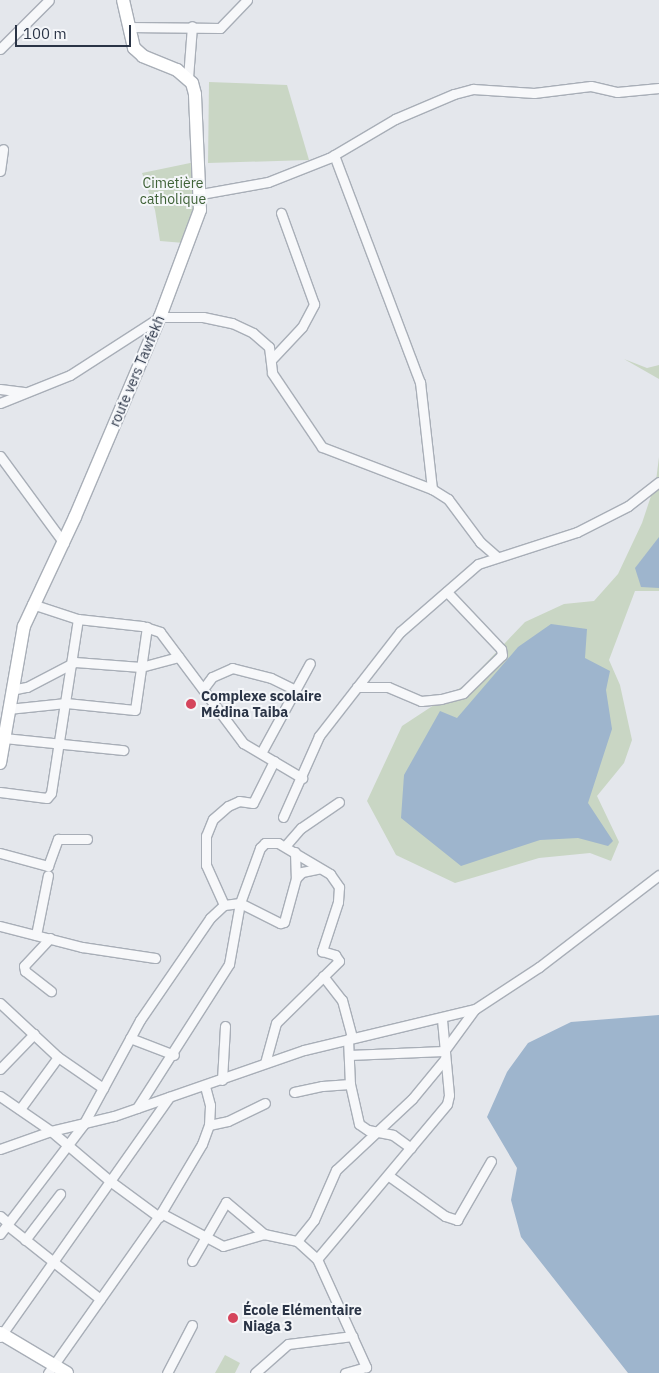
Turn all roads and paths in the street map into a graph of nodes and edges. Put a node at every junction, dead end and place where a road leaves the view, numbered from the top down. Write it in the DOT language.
graph roads {
  1 [pos="49,0"];
  2 [pos="123,0"];
  3 [pos="247,0"];
  4 [pos="192,26"];
  5 [pos="128,27"];
  6 [pos="0,49"];
  7 [pos="188,78"];
  8 [pos="659,88"];
  9 [pos="3,149"];
  10 [pos="334,155"];
  11 [pos="0,171"];
  12 [pos="201,194"];
  13 [pos="281,213"];
  14 [pos="160,318"];
  15 [pos="270,360"];
  16 [pos="0,389"];
  17 [pos="24,392"];
  18 [pos="0,403"];
  19 [pos="0,456"];
  20 [pos="659,482"];
  21 [pos="432,489"];
  22 [pos="64,543"];
  23 [pos="496,557"];
  24 [pos="447,592"];
  25 [pos="32,604"];
  26 [pos="78,619"];
  27 [pos="147,627"];
  28 [pos="179,657"];
  29 [pos="310,662"];
  30 [pos="72,663"];
  31 [pos="140,667"];
  32 [pos="357,687"];
  33 [pos="203,689"];
  34 [pos="294,689"];
  35 [pos="11,690"];
  36 [pos="66,703"];
  37 [pos="5,715"];
  38 [pos="4,738"];
  39 [pos="59,743"];
  40 [pos="122,750"];
  41 [pos="261,753"];
  42 [pos="274,761"];
  43 [pos="0,763"];
  44 [pos="302,778"];
  45 [pos="0,792"];
  46 [pos="339,802"];
  47 [pos="283,816"];
  48 [pos="88,839"];
  49 [pos="286,845"];
  50 [pos="295,852"];
  51 [pos="0,853"];
  52 [pos="318,869"];
  53 [pos="48,875"];
  54 [pos="659,875"];
  55 [pos="296,878"];
  56 [pos="240,903"];
  57 [pos="224,905"];
  58 [pos="0,926"];
  59 [pos="36,935"];
  60 [pos="50,938"];
  61 [pos="155,958"];
  62 [pos="323,976"];
  63 [pos="51,992"];
  64 [pos="0,1003"];
  65 [pos="475,1009"];
  66 [pos="442,1020"];
  67 [pos="225,1026"];
  68 [pos="34,1034"];
  69 [pos="130,1038"];
  70 [pos="350,1039"];
  71 [pos="174,1055"];
  72 [pos="349,1055"];
  73 [pos="444,1055"];
  74 [pos="58,1057"];
  75 [pos="265,1063"];
  76 [pos="0,1069"];
  77 [pos="222,1080"];
  78 [pos="350,1084"];
  79 [pos="205,1086"];
  80 [pos="103,1088"];
  81 [pos="294,1092"];
  82 [pos="0,1096"];
  83 [pos="169,1097"];
  84 [pos="265,1103"];
  85 [pos="137,1108"];
  86 [pos="20,1109"];
  87 [pos="83,1125"];
  88 [pos="209,1125"];
  89 [pos="51,1131"];
  90 [pos="375,1132"];
  91 [pos="68,1146"];
  92 [pos="411,1148"];
  93 [pos="0,1149"];
  94 [pos="491,1161"];
  95 [pos="389,1176"];
  96 [pos="110,1181"];
  97 [pos="60,1194"];
  98 [pos="160,1215"];
  99 [pos="0,1216"];
  100 [pos="7,1224"];
  101 [pos="0,1234"];
  102 [pos="264,1234"];
  103 [pos="206,1238"];
  104 [pos="25,1240"];
  105 [pos="297,1241"];
  106 [pos="317,1259"];
  107 [pos="192,1261"];
  108 [pos="52,1262"];
  109 [pos="100,1300"];
  110 [pos="192,1325"];
  111 [pos="1,1335"];
  112 [pos="353,1336"];
  113 [pos="51,1369"];
  114 [pos="67,1373"];
  115 [pos="167,1373"];
  116 [pos="255,1373"];
  117 [pos="345,1373"];
  1 -- 6 [label="street"];
  2 -- 5 [label="street"];
  3 -- 4 [label="street"];
  4 -- 5 [label="street"];
  4 -- 7 [label="street"];
  5 -- 7 [label="street"];
  7 -- 12 [label="street, route vers Tawfekh"];
  8 -- 10 [label="street"];
  9 -- 11 [label="street"];
  10 -- 12 [label="street"];
  10 -- 21 [label="street"];
  12 -- 14 [label="street, route vers Tawfekh"];
  13 -- 15 [label="street"];
  14 -- 15 [label="street"];
  14 -- 17 [label="street"];
  14 -- 22 [label="street, route vers Tawfekh"];
  15 -- 21 [label="street"];
  16 -- 17 [label="street"];
  17 -- 18 [label="street"];
  19 -- 22 [label="street"];
  20 -- 23 [label="street"];
  21 -- 23 [label="street"];
  22 -- 25 [label="street, route vers Tawfekh"];
  23 -- 24 [label="street"];
  24 -- 32 [label="street"];
  24 -- 32 [label="street"];
  25 -- 26 [label="street"];
  25 -- 35 [label="street, route vers Tawfekh"];
  26 -- 27 [label="street"];
  26 -- 30 [label="street"];
  27 -- 28 [label="street"];
  27 -- 31 [label="street"];
  28 -- 31 [label="street"];
  28 -- 33 [label="street"];
  29 -- 34 [label="street"];
  30 -- 31 [label="street"];
  30 -- 35 [label="street"];
  30 -- 36 [label="street"];
  31 -- 36 [label="street"];
  32 -- 44 [label="street"];
  33 -- 34 [label="street"];
  33 -- 41 [label="street"];
  34 -- 41 [label="street"];
  35 -- 37 [label="street, route vers Tawfekh"];
  36 -- 37 [label="street"];
  36 -- 39 [label="street"];
  37 -- 38 [label="street, route vers Tawfekh"];
  38 -- 39 [label="street"];
  38 -- 43 [label="street, route vers Tawfekh"];
  39 -- 40 [label="street"];
  39 -- 45 [label="street"];
  41 -- 42 [label="street"];
  42 -- 44 [label="street"];
  42 -- 57 [label="street"];
  44 -- 47 [label="street"];
  46 -- 49 [label="street"];
  48 -- 51 [label="street"];
  49 -- 50 [label="street"];
  49 -- 56 [label="street"];
  50 -- 52 [label="street"];
  50 -- 55 [label="street"];
  52 -- 55 [label="street"];
  52 -- 62 [label="street"];
  53 -- 59 [label="street"];
  54 -- 65 [label="street"];
  55 -- 56 [label="street"];
  56 -- 57 [label="street"];
  56 -- 71 [label="street"];
  57 -- 69 [label="street"];
  58 -- 59 [label="street"];
  59 -- 60 [label="street"];
  60 -- 61 [label="street"];
  60 -- 63 [label="street"];
  62 -- 70 [label="street"];
  62 -- 75 [label="street"];
  64 -- 68 [label="street"];
  65 -- 66 [label="street"];
  65 -- 73 [label="street"];
  66 -- 70 [label="street"];
  66 -- 73 [label="street"];
  67 -- 77 [label="street"];
  68 -- 74 [label="street"];
  68 -- 76 [label="street"];
  69 -- 71 [label="street"];
  69 -- 80 [label="street"];
  70 -- 72 [label="street"];
  70 -- 75 [label="street"];
  71 -- 85 [label="street"];
  72 -- 73 [label="street"];
  72 -- 78 [label="street"];
  73 -- 90 [label="street"];
  73 -- 92 [label="street"];
  74 -- 80 [label="street"];
  74 -- 86 [label="street"];
  75 -- 77 [label="street"];
  77 -- 79 [label="street"];
  78 -- 81 [label="street"];
  78 -- 90 [label="street"];
  79 -- 83 [label="street"];
  79 -- 88 [label="street"];
  80 -- 87 [label="street"];
  82 -- 86 [label="street"];
  83 -- 85 [label="street"];
  83 -- 96 [label="street"];
  84 -- 88 [label="street"];
  85 -- 87 [label="street"];
  86 -- 89 [label="street"];
  87 -- 89 [label="street"];
  87 -- 91 [label="street"];
  88 -- 98 [label="street"];
  89 -- 91 [label="street"];
  89 -- 93 [label="street"];
  90 -- 92 [label="street"];
  90 -- 105 [label="street"];
  91 -- 96 [label="street"];
  91 -- 100 [label="street"];
  92 -- 95 [label="street"];
  94 -- 95 [label="street"];
  95 -- 106 [label="street"];
  96 -- 98 [label="street"];
  96 -- 108 [label="street"];
  97 -- 104 [label="street"];
  98 -- 103 [label="street"];
  98 -- 109 [label="street"];
  99 -- 100 [label="street"];
  100 -- 101 [label="street"];
  100 -- 104 [label="street"];
  102 -- 103 [label="street"];
  102 -- 103 [label="street"];
  102 -- 105 [label="street"];
  103 -- 107 [label="street"];
  104 -- 108 [label="street"];
  105 -- 106 [label="street"];
  106 -- 112 [label="street"];
  108 -- 109 [label="street"];
  108 -- 111 [label="street"];
  109 -- 113 [label="street"];
  110 -- 115 [label="street"];
  111 -- 113 [label="street"];
  112 -- 116 [label="street"];
  112 -- 117 [label="street"];
  113 -- 114 [label="street"];
}
